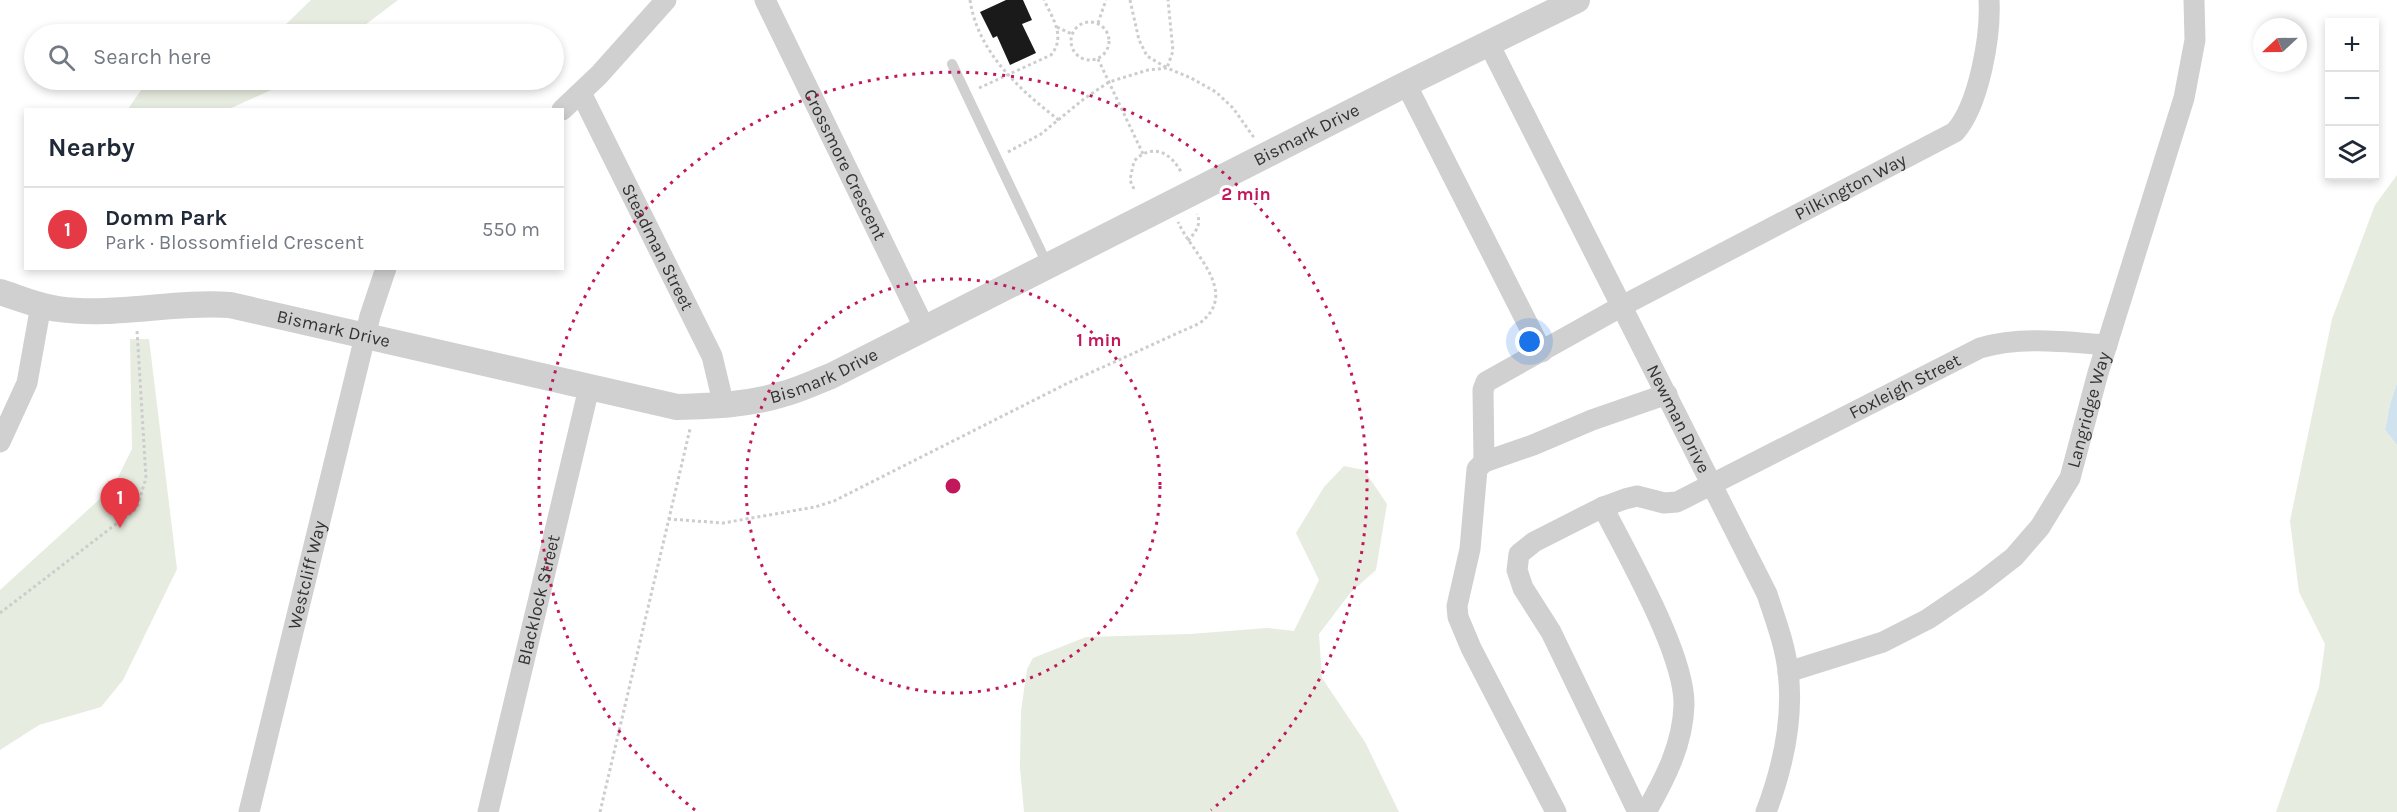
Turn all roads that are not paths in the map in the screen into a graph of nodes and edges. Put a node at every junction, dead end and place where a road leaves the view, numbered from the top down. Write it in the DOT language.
graph roads {
  1 [pos="666,0"];
  2 [pos="765,0"];
  3 [pos="1577,0"];
  4 [pos="1989,0"];
  5 [pos="2194,0"];
  6 [pos="1490,44"];
  7 [pos="952,64"];
  8 [pos="1406,84"];
  9 [pos="581,93"];
  10 [pos="564,108"];
  11 [pos="1048,266"];
  12 [pos="385,270"];
  13 [pos="0,292"];
  14 [pos="40,305"];
  15 [pos="1622,306"];
  16 [pos="925,329"];
  17 [pos="365,336"];
  18 [pos="2108,345"];
  19 [pos="1542,352"];
  20 [pos="589,388"];
  21 [pos="1667,394"];
  22 [pos="724,406"];
  23 [pos="0,442"];
  24 [pos="1484,462"];
  25 [pos="1714,485"];
  26 [pos="1603,507"];
  27 [pos="1788,672"];
  28 [pos="249,812"];
  29 [pos="488,812"];
  30 [pos="1556,812"];
  31 [pos="1638,812"];
  32 [pos="1646,812"];
  33 [pos="1766,812"];
  1 -- 9 [label="street"];
  2 -- 16 [label="street, Crossmore Crescent"];
  3 -- 6 [label="street, Bismark Drive"];
  4 -- 15 [label="street, Pilkington Way"];
  5 -- 18 [label="street, Langridge Way"];
  6 -- 8 [label="street, Bismark Drive"];
  6 -- 15 [label="street, Newman Drive"];
  7 -- 11 [label="lane"];
  8 -- 11 [label="street, Bismark Drive"];
  8 -- 19 [label="street"];
  9 -- 10 [label="street"];
  9 -- 22 [label="street, Steadman Street"];
  11 -- 16 [label="street, Bismark Drive"];
  12 -- 17 [label="street"];
  13 -- 14 [label="street, Bismark Drive"];
  14 -- 17 [label="street, Bismark Drive"];
  14 -- 23 [label="street"];
  15 -- 19 [label="street, Pilkington Way"];
  15 -- 21 [label="street, Newman Drive"];
  16 -- 22 [label="street, Bismark Drive"];
  17 -- 20 [label="street, Bismark Drive"];
  17 -- 28 [label="street, Westcliff Way"];
  18 -- 25 [label="street, Foxleigh Street"];
  18 -- 27 [label="street, Langridge Way"];
  19 -- 24 [label="street, Pilkington Way"];
  20 -- 22 [label="street, Bismark Drive"];
  20 -- 29 [label="street, Blacklock Street"];
  21 -- 24 [label="street"];
  21 -- 25 [label="street, Newman Drive"];
  24 -- 30 [label="street"];
  25 -- 26 [label="street, Foxleigh Street"];
  25 -- 27 [label="street, Newman Drive"];
  26 -- 31 [label="street, Foxleigh Street"];
  26 -- 32 [label="street"];
  27 -- 33 [label="street, Newman Drive"];
}
